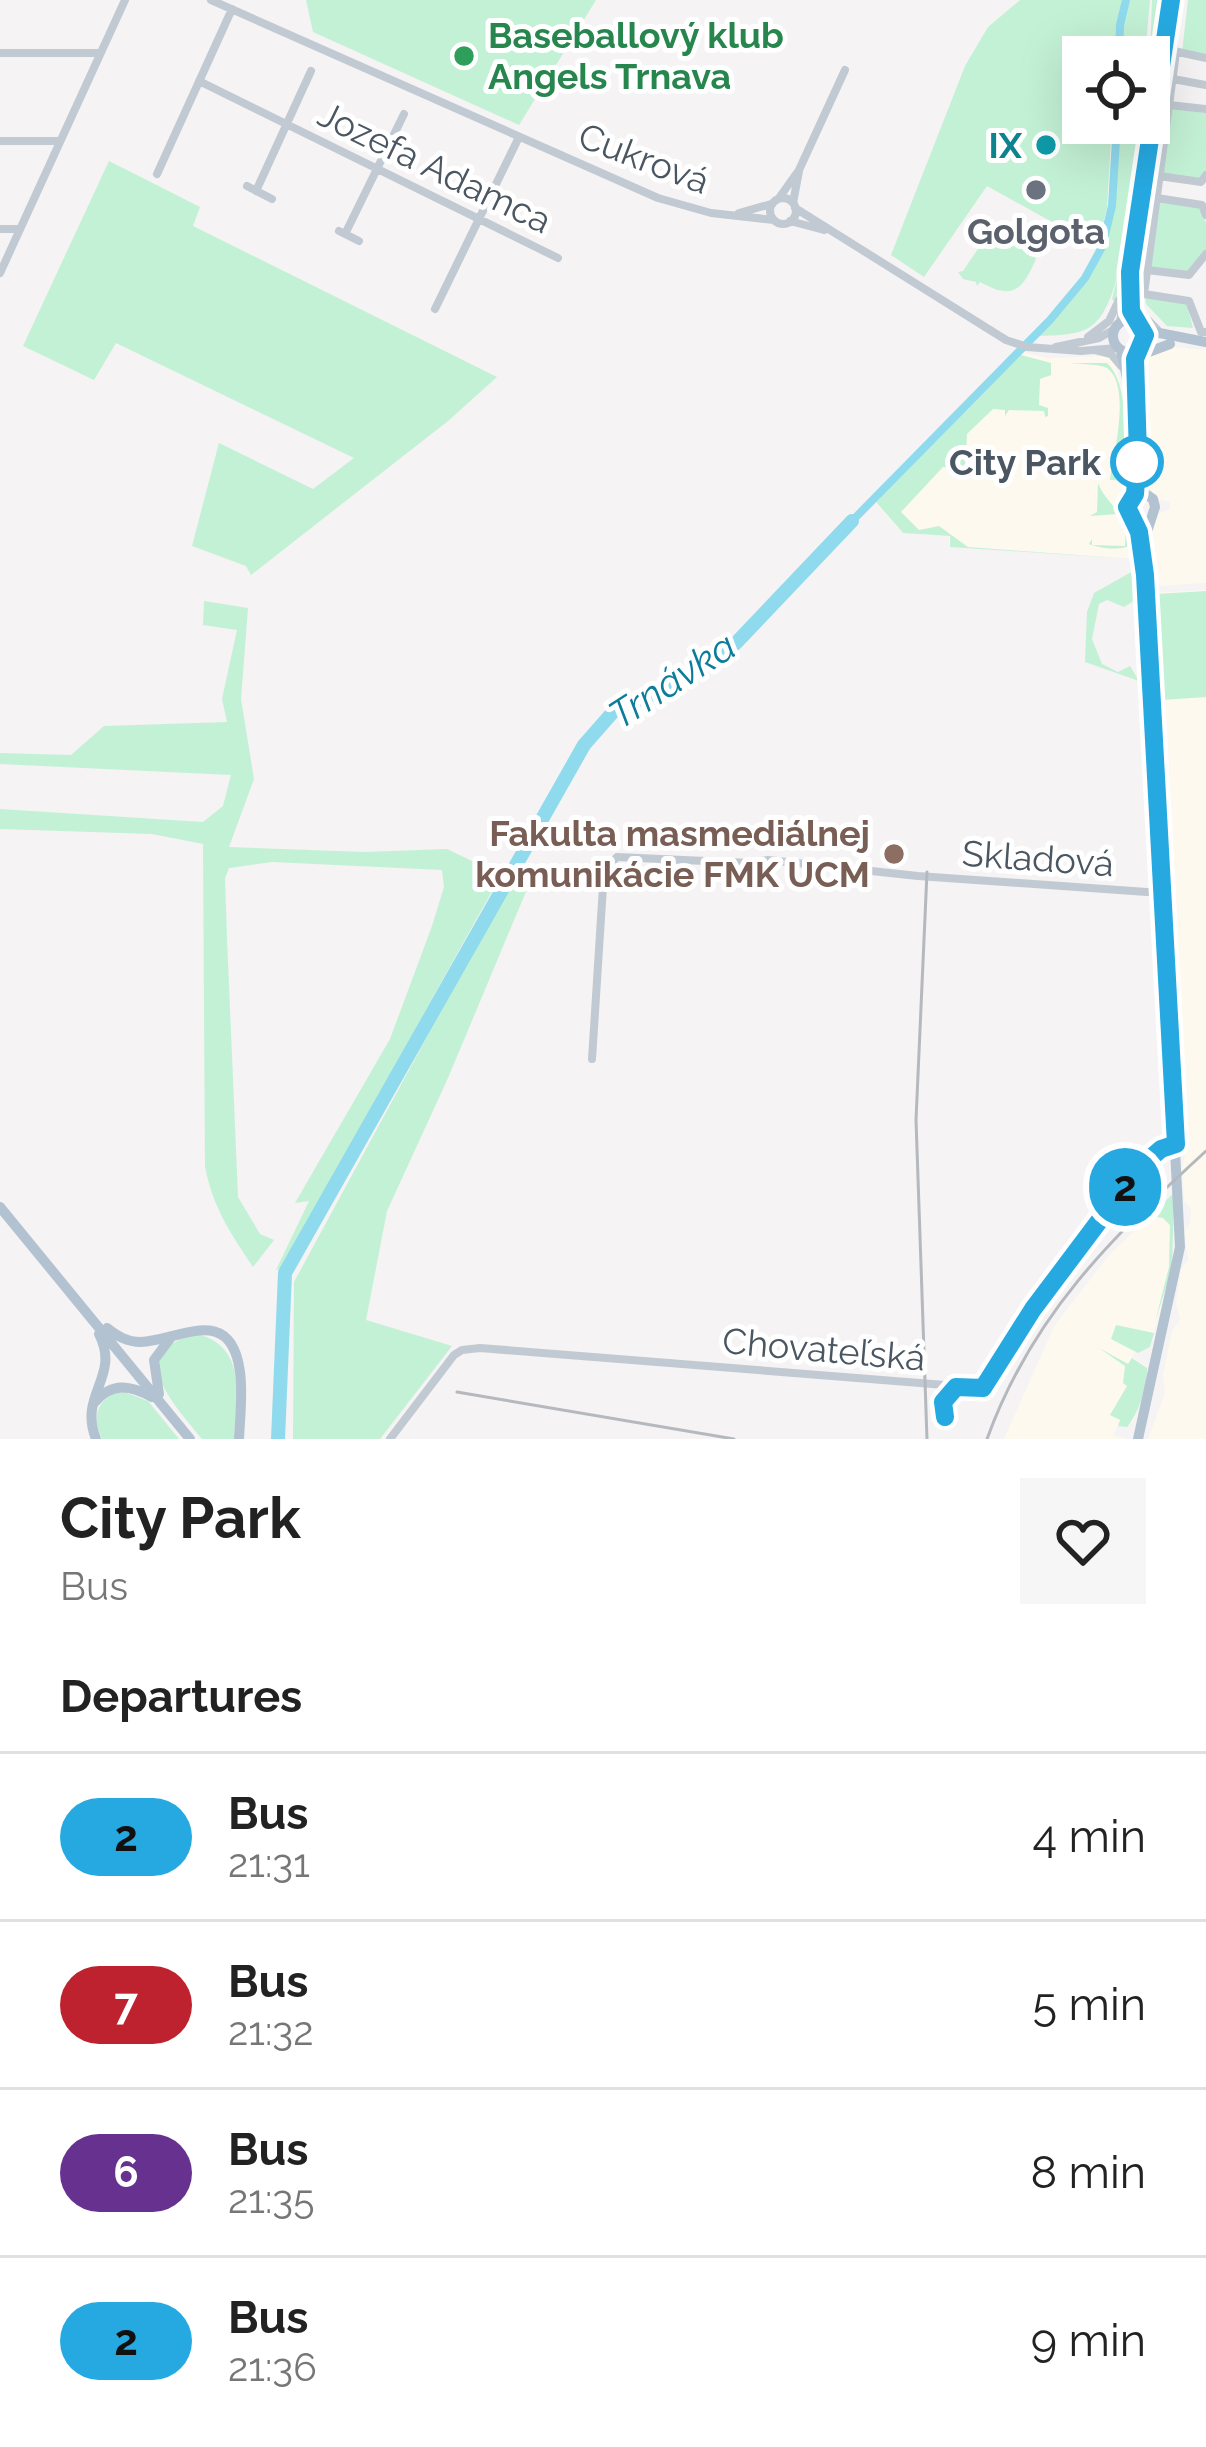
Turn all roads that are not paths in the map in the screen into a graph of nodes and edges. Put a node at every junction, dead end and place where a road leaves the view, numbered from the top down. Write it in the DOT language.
graph roads {
  1 [pos="125,0"];
  2 [pos="211,0"];
  3 [pos="1171,0"];
  4 [pos="232,9"];
  5 [pos="1169,16"];
  6 [pos="1176,52"];
  7 [pos="0,53"];
  8 [pos="99,53"];
  9 [pos="1206,58"];
  10 [pos="845,70"];
  11 [pos="311,71"];
  12 [pos="1173,79"];
  13 [pos="200,81"];
  14 [pos="1206,85"];
  15 [pos="1170,98"];
  16 [pos="1170,105"];
  17 [pos="1206,109"];
  18 [pos="404,114"];
  19 [pos="287,124"];
  20 [pos="519,136"];
  21 [pos="0,141"];
  22 [pos="59,141"];
  23 [pos="1164,144"];
  24 [pos="377,168"];
  25 [pos="799,170"];
  26 [pos="157,174"];
  27 [pos="1206,175"];
  28 [pos="1159,176"];
  29 [pos="1157,198"];
  30 [pos="272,199"];
  31 [pos="776,201"];
  32 [pos="794,205"];
  33 [pos="729,215"];
  34 [pos="1206,215"];
  35 [pos="479,218"];
  36 [pos="774,220"];
  37 [pos="790,221"];
  38 [pos="0,229"];
  39 [pos="20,229"];
  40 [pos="826,231"];
  41 [pos="358,241"];
  42 [pos="1206,254"];
  43 [pos="558,258"];
  44 [pos="1147,270"];
  45 [pos="0,273"];
  46 [pos="1128,291"];
  47 [pos="435,309"];
  48 [pos="1117,326"];
  49 [pos="1141,326"];
  50 [pos="1201,336"];
  51 [pos="1086,338"];
  52 [pos="1169,339"];
  53 [pos="1055,348"];
  54 [pos="1139,348"];
  55 [pos="1119,349"];
  56 [pos="1093,350"];
  57 [pos="1131,377"];
  58 [pos="1139,494"];
  59 [pos="1149,518"];
  60 [pos="1135,519"];
  61 [pos="1145,575"];
  62 [pos="1161,893"];
  63 [pos="592,1059"];
  64 [pos="1176,1144"];
  65 [pos="0,1208"];
  66 [pos="86,1310"];
  67 [pos="177,1332"];
  68 [pos="162,1403"];
  69 [pos="89,1410"];
  70 [pos="95,1439"];
  71 [pos="190,1439"];
  72 [pos="239,1439"];
  73 [pos="390,1439"];
  74 [pos="1138,1439"];
  1 -- 8 [label="street"];
  2 -- 4 [label="street, Cukrová"];
  3 -- 5 [label="street"];
  4 -- 13 [label="street"];
  4 -- 20 [label="street, Cukrová"];
  5 -- 6 [label="street"];
  5 -- 46 [label="street"];
  6 -- 9 [label="street"];
  6 -- 12 [label="street"];
  7 -- 8 [label="street"];
  8 -- 22 [label="street"];
  10 -- 25 [label="street"];
  11 -- 19 [label="street, Jozefa Adamca"];
  12 -- 14 [label="street"];
  12 -- 15 [label="street"];
  13 -- 19 [label="street, Jozefa Adamca"];
  13 -- 26 [label="street"];
  16 -- 17 [label="street"];
  18 -- 24 [label="street"];
  19 -- 24 [label="street, Jozefa Adamca"];
  19 -- 30 [label="street, Jozefa Adamca"];
  20 -- 33 [label="street, Cukrová"];
  20 -- 35 [label="street"];
  21 -- 22 [label="street"];
  22 -- 39 [label="street"];
  23 -- 28 [label="street"];
  24 -- 35 [label="street, Jozefa Adamca"];
  24 -- 41 [label="street"];
  25 -- 31 [label="street"];
  25 -- 32 [label="street"];
  27 -- 28 [label="street"];
  28 -- 29 [label="street"];
  29 -- 34 [label="street"];
  29 -- 44 [label="street"];
  31 -- 32 [label="street"];
  31 -- 33 [label="street, Cukrová"];
  31 -- 36 [label="street"];
  32 -- 37 [label="street"];
  32 -- 40 [label="street"];
  33 -- 36 [label="street, Cukrová"];
  35 -- 43 [label="street, Jozefa Adamca"];
  35 -- 47 [label="street"];
  36 -- 37 [label="street"];
  37 -- 40 [label="street"];
  38 -- 39 [label="street"];
  39 -- 45 [label="street"];
  40 -- 53 [label="street"];
  42 -- 44 [label="street"];
  44 -- 50 [label="street"];
  46 -- 48 [label="street"];
  46 -- 49 [label="street"];
  46 -- 51 [label="street"];
  46 -- 52 [label="street"];
  48 -- 49 [label="main road"];
  48 -- 51 [label="street"];
  48 -- 55 [label="main road"];
  49 -- 52 [label="main road"];
  49 -- 54 [label="main road"];
  50 -- 52 [label="main road"];
  51 -- 53 [label="street"];
  52 -- 54 [label="main road"];
  52 -- 57 [label="main road"];
  53 -- 56 [label="street"];
  54 -- 55 [label="main road"];
  54 -- 57 [label="main road"];
  55 -- 56 [label="street"];
  55 -- 57 [label="main road"];
  56 -- 57 [label="street"];
  57 -- 58 [label="main road"];
  58 -- 59 [label="main road"];
  58 -- 60 [label="main road"];
  59 -- 60 [label="main road"];
  59 -- 61 [label="main road"];
  60 -- 61 [label="main road"];
  61 -- 62 [label="main road"];
  62 -- 63 [label="street, Skladová"];
  62 -- 64 [label="main road"];
  64 -- 73 [label="street, Chovateľská"];
  64 -- 74 [label="main road"];
  65 -- 66 [label="main road"];
  66 -- 67 [label="main road"];
  66 -- 68 [label="main road"];
  66 -- 69 [label="main road"];
  67 -- 68 [label="main road"];
  67 -- 72 [label="main road"];
  68 -- 69 [label="main road"];
  68 -- 71 [label="main road"];
  69 -- 70 [label="main road"];
}
